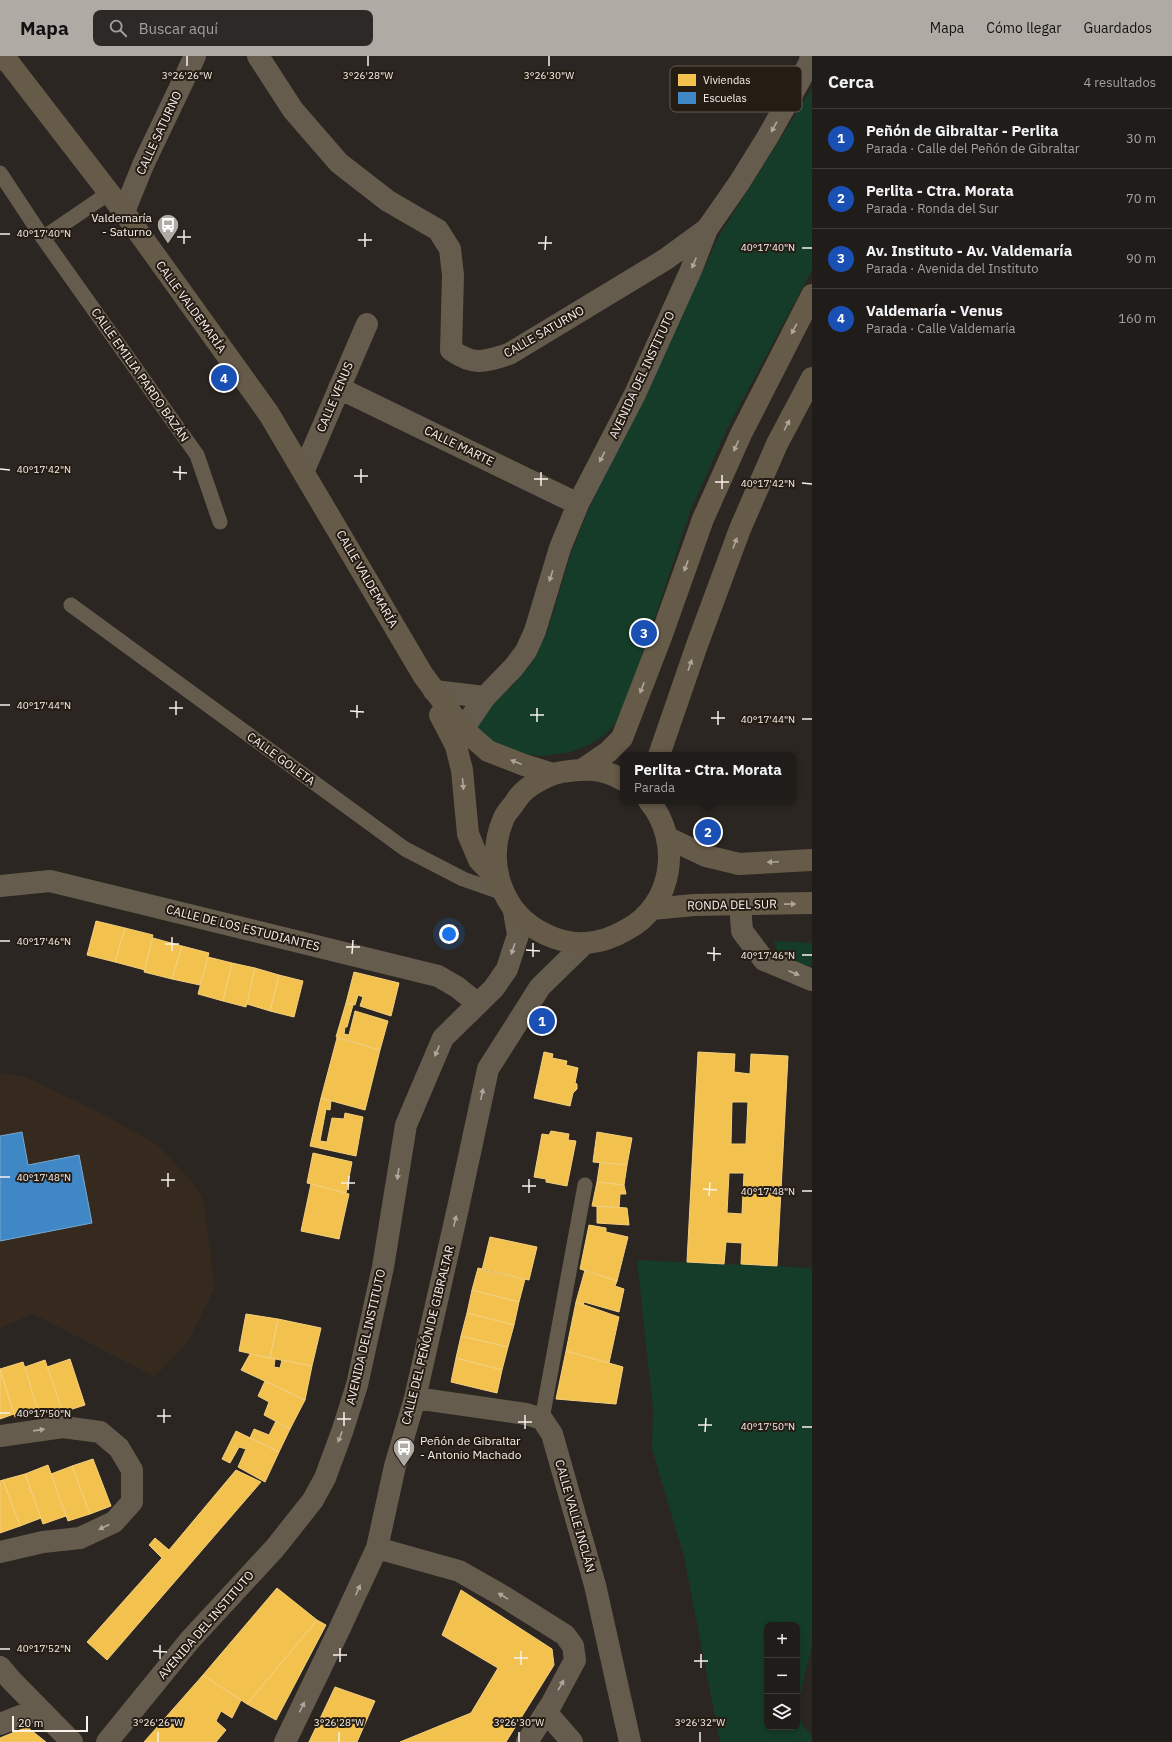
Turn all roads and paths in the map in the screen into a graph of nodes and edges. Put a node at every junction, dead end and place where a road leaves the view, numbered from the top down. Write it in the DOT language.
graph roads {
  1 [pos="0,56"];
  2 [pos="195,56"];
  3 [pos="258,56"];
  4 [pos="811,56"];
  5 [pos="802,77"];
  6 [pos="782,112"];
  7 [pos="0,173"];
  8 [pos="109,193"];
  9 [pos="124,212"];
  10 [pos="707,229"];
  11 [pos="43,238"];
  12 [pos="812,295"];
  13 [pos="367,324"];
  14 [pos="812,378"];
  15 [pos="339,388"];
  16 [pos="304,470"];
  17 [pos="578,504"];
  18 [pos="220,522"];
  19 [pos="71,605"];
  20 [pos="429,683"];
  21 [pos="485,697"];
  22 [pos="459,737"];
  23 [pos="659,752"];
  24 [pos="583,769"];
  25 [pos="553,774"];
  26 [pos="620,778"];
  27 [pos="655,805"];
  28 [pos="668,838"];
  29 [pos="812,860"];
  30 [pos="0,886"];
  31 [pos="505,895"];
  32 [pos="812,903"];
  33 [pos="740,905"];
  34 [pos="652,909"];
  35 [pos="585,943"];
  36 [pos="812,980"];
  37 [pos="477,1002"];
  38 [pos="585,1185"];
  39 [pos="414,1398"];
  40 [pos="542,1419"];
  41 [pos="0,1436"];
  42 [pos="377,1548"];
  43 [pos="0,1552"];
  44 [pos="0,1667"];
  45 [pos="38,1709"];
  46 [pos="546,1712"];
  47 [pos="0,1724"];
  48 [pos="72,1742"];
  49 [pos="107,1742"];
  50 [pos="285,1742"];
  51 [pos="526,1742"];
  52 [pos="572,1742"];
  53 [pos="630,1742"];
  1 -- 8 [label="main road, CALLE VALDEMARÍA"];
  2 -- 9 [label="street, CALLE SATURNO"];
  3 -- 10 [label="street, CALLE SATURNO"];
  4 -- 5 [label="street, AVENIDA DEL INSTITUTO, one-way"];
  6 -- 10 [label="street, AVENIDA DEL INSTITUTO, one-way"];
  7 -- 11 [label="lane, CALLE EMILIA PARDO BAZÁN"];
  8 -- 9 [label="main road, CALLE VALDEMARÍA"];
  8 -- 11 [label="lane"];
  9 -- 16 [label="main road, CALLE VALDEMARÍA"];
  10 -- 17 [label="street, AVENIDA DEL INSTITUTO, one-way"];
  11 -- 18 [label="lane, CALLE EMILIA PARDO BAZÁN"];
  12 -- 24 [label="main road, one-way"];
  13 -- 15 [label="street, CALLE VENUS"];
  23 -- 14 [label="main road, one-way"];
  15 -- 16 [label="street, CALLE VENUS"];
  15 -- 17 [label="street, CALLE MARTE"];
  16 -- 20 [label="main road, CALLE VALDEMARÍA"];
  17 -- 21 [label="street, AVENIDA DEL INSTITUTO, one-way"];
  19 -- 31 [label="lane, CALLE GOLETA"];
  20 -- 21 [label="street"];
  20 -- 22 [label="main road, CALLE VALDEMARÍA"];
  21 -- 22 [label="street, AVENIDA DEL INSTITUTO"];
  25 -- 22 [label="main road, CALLE VALDEMARÍA, one-way"];
  22 -- 31 [label="main road, CALLE VALDEMARÍA, one-way"];
  24 -- 25 [label="main road"];
  24 -- 26 [label="main road"];
  25 -- 31 [label="main road"];
  27 -- 28 [label="main road, CALLE VALDEMARÍA"];
  29 -- 28 [label="main road, one-way"];
  28 -- 34 [label="main road, CALLE VALDEMARÍA"];
  30 -- 37 [label="street, CALLE DE LOS ESTUDIANTES"];
  31 -- 35 [label="main road, CALLE VALDEMARÍA"];
  31 -- 37 [label="street, AVENIDA DEL INSTITUTO, one-way"];
  33 -- 32 [label="main road, RONDA DEL SUR, one-way"];
  33 -- 34 [label="main road, RONDA DEL SUR"];
  33 -- 36 [label="street, one-way"];
  34 -- 35 [label="main road, CALLE VALDEMARÍA"];
  39 -- 35 [label="street, CALLE DEL PEÑÓN DE GIBRALTAR, one-way"];
  37 -- 49 [label="street, AVENIDA DEL INSTITUTO, one-way"];
  38 -- 40 [label="lane"];
  39 -- 40 [label="street"];
  39 -- 42 [label="street, CALLE DEL PEÑÓN DE GIBRALTAR"];
  40 -- 53 [label="street, CALLE VALLE INCLÁN"];
  41 -- 43 [label="street, one-way"];
  46 -- 42 [label="street, one-way"];
  50 -- 42 [label="street, CALLE DEL PEÑÓN DE GIBRALTAR, one-way"];
  44 -- 45 [label="street"];
  45 -- 47 [label="street"];
  45 -- 48 [label="street"];
  46 -- 51 [label="street"];
  46 -- 52 [label="street"];
}
